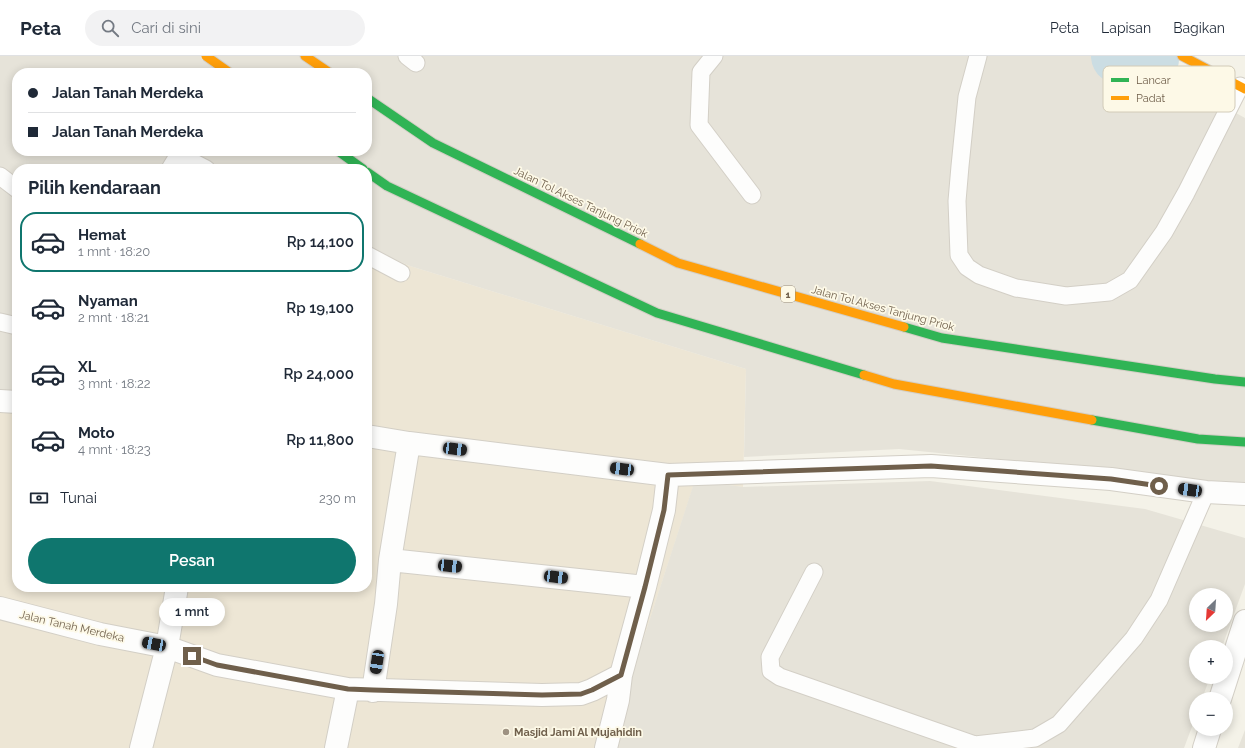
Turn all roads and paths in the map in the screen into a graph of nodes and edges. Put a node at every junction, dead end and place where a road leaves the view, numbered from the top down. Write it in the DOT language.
graph roads {
  1 [pos="206,56"];
  2 [pos="220,56"];
  3 [pos="305,56"];
  4 [pos="714,56"];
  5 [pos="978,56"];
  6 [pos="1182,56"];
  7 [pos="1201,66"];
  8 [pos="215,68"];
  9 [pos="223,68"];
  10 [pos="323,68"];
  11 [pos="1242,87"];
  12 [pos="1235,100"];
  13 [pos="372,101"];
  14 [pos="1229,112"];
  15 [pos="185,156"];
  16 [pos="345,156"];
  17 [pos="198,164"];
  18 [pos="356,164"];
  19 [pos="0,176"];
  20 [pos="372,176"];
  21 [pos="12,185"];
  22 [pos="752,195"];
  23 [pos="372,258"];
  24 [pos="401,273"];
  25 [pos="0,322"];
  26 [pos="12,325"];
  27 [pos="1245,382"];
  28 [pos="0,401"];
  29 [pos="12,402"];
  30 [pos="372,437"];
  31 [pos="1245,442"];
  32 [pos="409,443"];
  33 [pos="668,475"];
  34 [pos="1206,492"];
  35 [pos="1245,494"];
  36 [pos="390,560"];
  37 [pos="814,572"];
  38 [pos="645,587"];
  39 [pos="176,592"];
  40 [pos="0,608"];
  41 [pos="1245,621"];
  42 [pos="167,647"];
  43 [pos="621,675"];
  44 [pos="348,689"];
  45 [pos="373,690"];
  46 [pos="1222,692"];
  47 [pos="1208,736"];
  48 [pos="141,748"];
  49 [pos="336,748"];
  50 [pos="606,748"];
  51 [pos="1204,748"];
  1 -- 9 [label="highway, bridge"];
  2 -- 8 [label="lane"];
  3 -- 10 [label="highway"];
  4 -- 22 [label="lane"];
  5 -- 14 [label="lane"];
  6 -- 7 [label="highway"];
  11 -- 12 [label="lane"];
  13 -- 27 [label="highway, Jalan Tol Akses Tanjung Priok / 1"];
  15 -- 17 [label="lane"];
  16 -- 18 [label="highway"];
  19 -- 21 [label="lane"];
  20 -- 31 [label="highway"];
  23 -- 24 [label="lane"];
  25 -- 26 [label="lane"];
  28 -- 29 [label="street"];
  30 -- 32 [label="street"];
  32 -- 33 [label="street"];
  32 -- 36 [label="street"];
  33 -- 34 [label="street"];
  33 -- 38 [label="street"];
  34 -- 35 [label="street"];
  34 -- 37 [label="lane"];
  36 -- 38 [label="street"];
  36 -- 45 [label="street"];
  38 -- 43 [label="street"];
  39 -- 42 [label="street"];
  40 -- 42 [label="street, Jalan Tanah Merdeka"];
  41 -- 46 [label="street"];
  42 -- 44 [label="street, Jalan Tanah Merdeka"];
  42 -- 48 [label="street"];
  43 -- 45 [label="street, Jalan Tanah Merdeka"];
  43 -- 50 [label="street"];
  44 -- 45 [label="street, Jalan Tanah Merdeka"];
  44 -- 49 [label="street"];
  47 -- 51 [label="street"];
}
